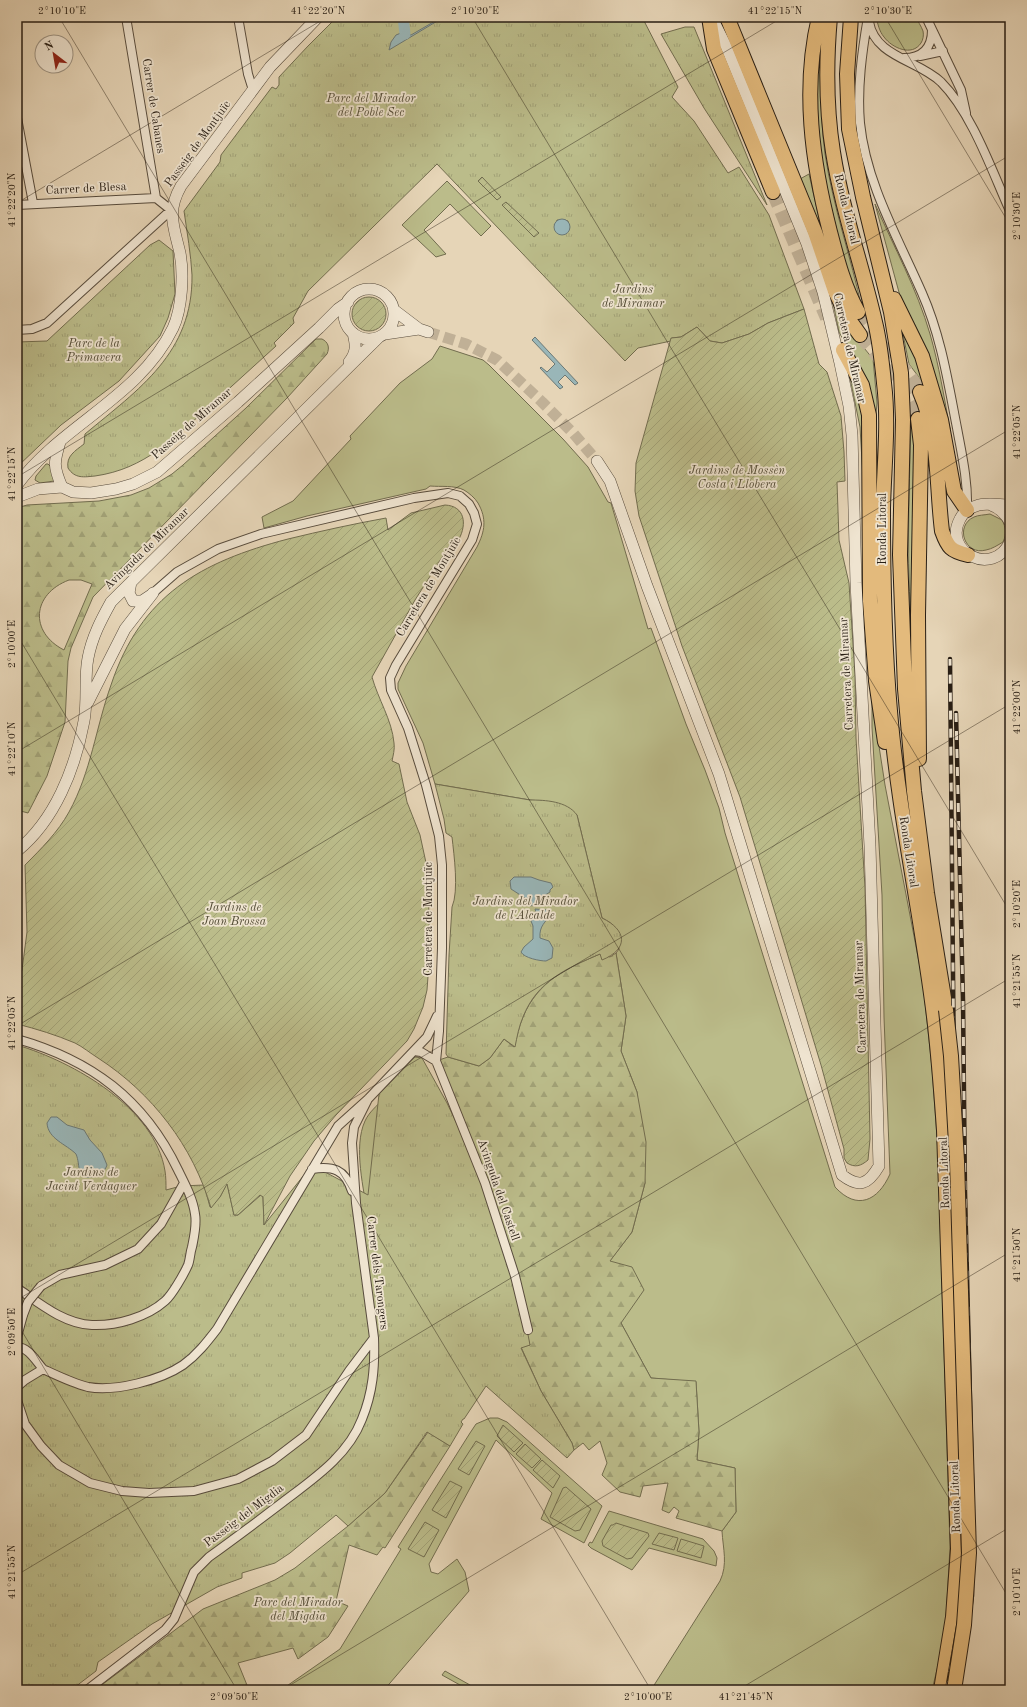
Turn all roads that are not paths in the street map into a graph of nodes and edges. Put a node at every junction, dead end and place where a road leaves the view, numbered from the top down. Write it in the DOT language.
graph roads {
  1 [pos="126,17"];
  2 [pos="238,17"];
  3 [pos="318,17"];
  4 [pos="708,17"];
  5 [pos="712,17"];
  6 [pos="723,17"];
  7 [pos="727,17"];
  8 [pos="814,17"];
  9 [pos="819,17"];
  10 [pos="830,17"];
  11 [pos="851,17"];
  12 [pos="868,17"];
  13 [pos="926,17"];
  14 [pos="932,28"];
  15 [pos="815,31"];
  16 [pos="726,46"];
  17 [pos="943,51"];
  18 [pos="919,56"];
  19 [pos="901,58"];
  20 [pos="253,90"];
  21 [pos="967,116"];
  22 [pos="17,118"];
  23 [pos="773,192"];
  24 [pos="156,198"];
  25 [pos="33,204"];
  26 [pos="17,205"];
  27 [pos="171,210"];
  28 [pos="1010,211"];
  29 [pos="883,280"];
  30 [pos="348,302"];
  31 [pos="394,310"];
  32 [pos="858,312"];
  33 [pos="346,322"];
  34 [pos="319,328"];
  35 [pos="17,330"];
  36 [pos="353,333"];
  37 [pos="382,335"];
  38 [pos="860,335"];
  39 [pos="844,350"];
  40 [pos="343,371"];
  41 [pos="920,392"];
  42 [pos="918,420"];
  43 [pos="60,441"];
  44 [pos="54,461"];
  45 [pos="597,461"];
  46 [pos="38,462"];
  47 [pos="28,472"];
  48 [pos="17,485"];
  49 [pos="62,486"];
  50 [pos="38,490"];
  51 [pos="17,497"];
  52 [pos="989,504"];
  53 [pos="1010,505"];
  54 [pos="967,510"];
  55 [pos="1010,522"];
  56 [pos="1009,546"];
  57 [pos="968,555"];
  58 [pos="131,582"];
  59 [pos="153,593"];
  60 [pos="86,706"];
  61 [pos="919,830"];
  62 [pos="907,844"];
  63 [pos="17,851"];
  64 [pos="938,997"];
  65 [pos="439,1012"];
  66 [pos="17,1039"];
  67 [pos="414,1051"];
  68 [pos="436,1061"];
  69 [pos="368,1099"];
  70 [pos="312,1169"];
  71 [pos="184,1183"];
  72 [pos="356,1203"];
  73 [pos="17,1288"];
  74 [pos="528,1330"];
  75 [pos="17,1337"];
  76 [pos="374,1338"];
  77 [pos="17,1347"];
  78 [pos="43,1369"];
  79 [pos="17,1388"];
  80 [pos="17,1400"];
  81 [pos="87,1690"];
  82 [pos="941,1690"];
  83 [pos="954,1690"];
  1 -- 24 [label="street, Carrer de Cabanes"];
  2 -- 20 [label="street"];
  3 -- 20 [label="street, Passeig de Montjuïc"];
  4 -- 23 [label="highway"];
  5 -- 16 [label="street, Carretera de Miramar"];
  6 -- 16 [label="street, Carretera de Miramar"];
  7 -- 38 [label="highway"];
  8 -- 15 [label="highway"];
  9 -- 15 [label="highway"];
  10 -- 62 [label="highway, Ronda Litoral"];
  11 -- 29 [label="highway, Ronda Litoral"];
  12 -- 19 [label="street"];
  12 -- 54 [label="street"];
  13 -- 14 [label="street"];
  14 -- 17 [label="street"];
  14 -- 18 [label="street"];
  15 -- 32 [label="highway"];
  16 -- 45 [label="street, Carretera de Miramar"];
  17 -- 18 [label="street"];
  17 -- 21 [label="street"];
  18 -- 19 [label="street"];
  19 -- 21 [label="street"];
  20 -- 27 [label="street, Passeig de Montjuïc"];
  21 -- 28 [label="street"];
  22 -- 25 [label="street"];
  24 -- 25 [label="street, Carrer de Blesa"];
  24 -- 27 [label="street"];
  25 -- 26 [label="street, Carrer de Blesa"];
  27 -- 35 [label="street, Passeig de Montjuïc"];
  27 -- 43 [label="street"];
  29 -- 54 [label="highway"];
  29 -- 61 [label="highway, Ronda Litoral"];
  30 -- 31 [label="street"];
  30 -- 33 [label="street"];
  30 -- 34 [label="street, Passeig de Miramar"];
  31 -- 37 [label="street"];
  31 -- 37 [label="street"];
  33 -- 34 [label="street, Passeig de Miramar"];
  33 -- 36 [label="street"];
  34 -- 49 [label="street, Passeig de Miramar"];
  36 -- 37 [label="street"];
  36 -- 40 [label="street, Avinguda de Miramar"];
  37 -- 40 [label="street, Avinguda de Miramar"];
  39 -- 62 [label="highway"];
  40 -- 58 [label="street, Avinguda de Miramar"];
  41 -- 57 [label="highway"];
  42 -- 61 [label="highway"];
  43 -- 44 [label="street"];
  43 -- 46 [label="street"];
  44 -- 46 [label="street"];
  44 -- 49 [label="street"];
  46 -- 47 [label="street"];
  47 -- 48 [label="street"];
  47 -- 50 [label="street"];
  49 -- 50 [label="street, Passeig de Miramar"];
  50 -- 51 [label="street, Passeig de Miramar"];
  52 -- 53 [label="street"];
  52 -- 54 [label="street"];
  52 -- 55 [label="street"];
  54 -- 57 [label="street"];
  56 -- 57 [label="street"];
  58 -- 59 [label="street"];
  58 -- 60 [label="street, Avinguda de Miramar"];
  59 -- 60 [label="street"];
  59 -- 65 [label="street, Carretera de Montjuïc"];
  60 -- 63 [label="street, Avinguda de Miramar"];
  61 -- 64 [label="highway, Ronda Litoral"];
  62 -- 64 [label="highway, Ronda Litoral"];
  64 -- 82 [label="highway, Ronda Litoral"];
  64 -- 83 [label="highway, Ronda Litoral, bridge"];
  65 -- 67 [label="street, Carrer dels Tarongers"];
  65 -- 68 [label="street, Avinguda del Castell"];
  66 -- 71 [label="street"];
  67 -- 68 [label="street"];
  67 -- 69 [label="street, Carrer dels Tarongers"];
  68 -- 74 [label="street, Avinguda del Castell"];
  69 -- 70 [label="street, Carrer dels Tarongers"];
  69 -- 72 [label="street, Carrer dels Tarongers"];
  70 -- 72 [label="street, Carrer dels Tarongers"];
  70 -- 78 [label="street, Carrer dels Tarongers"];
  71 -- 73 [label="street"];
  71 -- 75 [label="street, bridge"];
  72 -- 76 [label="street, Carrer dels Tarongers"];
  76 -- 80 [label="street, Carrer dels Tarongers"];
  76 -- 81 [label="street, Passeig del Migdia"];
  77 -- 78 [label="street, Carrer dels Tarongers"];
  78 -- 79 [label="street"];
}
